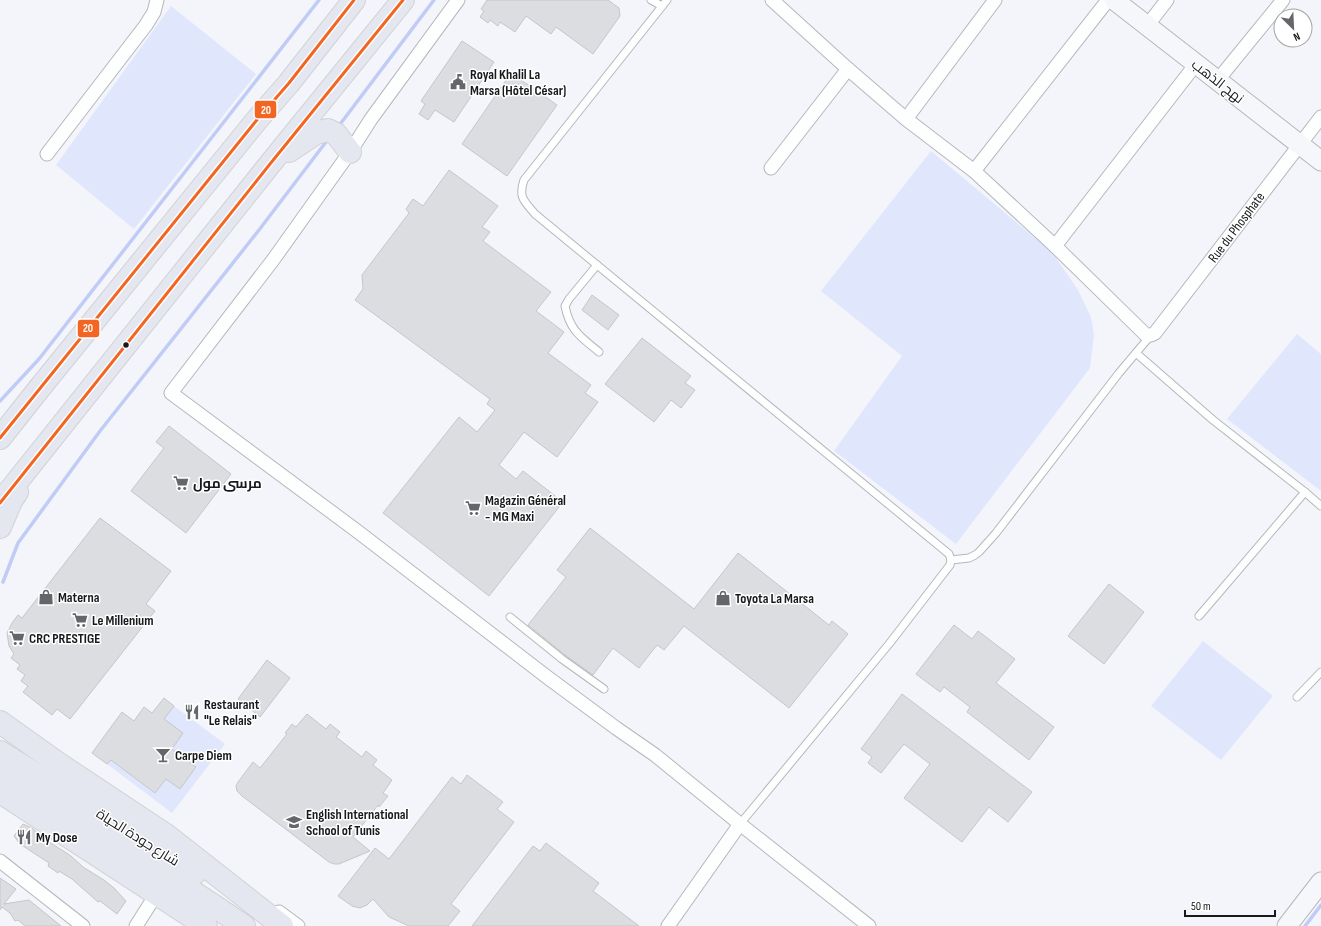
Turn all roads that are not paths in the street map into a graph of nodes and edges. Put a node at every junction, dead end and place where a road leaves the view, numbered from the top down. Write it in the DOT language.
graph roads {
  1 [pos="157,0"];
  2 [pos="354,0"];
  3 [pos="403,0"];
  4 [pos="458,0"];
  5 [pos="651,0"];
  6 [pos="772,0"];
  7 [pos="995,0"];
  8 [pos="1108,0"];
  9 [pos="1114,0"];
  10 [pos="1168,0"];
  11 [pos="1283,0"];
  12 [pos="664,3"];
  13 [pos="1147,26"];
  14 [pos="1196,64"];
  15 [pos="848,69"];
  16 [pos="1218,81"];
  17 [pos="1321,117"];
  18 [pos="906,119"];
  19 [pos="1299,144"];
  20 [pos="350,152"];
  21 [pos="47,154"];
  22 [pos="1321,162"];
  23 [pos="270,164"];
  24 [pos="771,168"];
  25 [pos="974,171"];
  26 [pos="1055,246"];
  27 [pos="597,265"];
  28 [pos="1151,335"];
  29 [pos="600,352"];
  30 [pos="1136,353"];
  31 [pos="19,413"];
  32 [pos="68,419"];
  33 [pos="0,433"];
  34 [pos="0,438"];
  35 [pos="1305,492"];
  36 [pos="0,503"];
  37 [pos="1321,506"];
  38 [pos="0,527"];
  39 [pos="951,560"];
  40 [pos="1199,616"];
  41 [pos="510,617"];
  42 [pos="1321,672"];
  43 [pos="604,689"];
  44 [pos="1297,696"];
  45 [pos="0,722"];
  46 [pos="0,752"];
  47 [pos="0,774"];
  48 [pos="0,792"];
  49 [pos="63,800"];
  50 [pos="740,824"];
  51 [pos="184,848"];
  52 [pos="0,861"];
  53 [pos="1321,882"];
  54 [pos="157,893"];
  55 [pos="83,926"];
  56 [pos="136,926"];
  57 [pos="206,926"];
  58 [pos="244,926"];
  59 [pos="272,926"];
  60 [pos="282,926"];
  61 [pos="298,926"];
  62 [pos="668,926"];
  63 [pos="869,926"];
  64 [pos="1287,926"];
  1 -- 21 [label="street"];
  2 -- 31 [label="highway"];
  3 -- 23 [label="highway"];
  4 -- 20 [label="street"];
  5 -- 12 [label="lane"];
  6 -- 15 [label="street"];
  7 -- 18 [label="street"];
  8 -- 25 [label="street"];
  9 -- 13 [label="street, نهج الذهب"];
  10 -- 13 [label="street"];
  11 -- 16 [label="street"];
  12 -- 27 [label="lane"];
  13 -- 14 [label="street, نهج الذهب"];
  14 -- 16 [label="street, نهج الذهب"];
  14 -- 26 [label="street"];
  15 -- 18 [label="street"];
  15 -- 24 [label="street"];
  16 -- 19 [label="street, نهج الذهب"];
  17 -- 19 [label="street, Rue du Phosphate"];
  18 -- 25 [label="street"];
  19 -- 22 [label="street, نهج الذهب"];
  19 -- 28 [label="street, Rue du Phosphate"];
  20 -- 23 [label="highway"];
  20 -- 50 [label="street"];
  23 -- 32 [label="highway"];
  25 -- 26 [label="street"];
  26 -- 28 [label="street"];
  27 -- 29 [label="lane"];
  27 -- 39 [label="lane"];
  28 -- 30 [label="lane"];
  30 -- 35 [label="lane"];
  30 -- 39 [label="lane"];
  31 -- 33 [label="highway"];
  31 -- 34 [label="highway"];
  32 -- 36 [label="highway"];
  32 -- 38 [label="highway"];
  35 -- 37 [label="lane"];
  35 -- 40 [label="lane"];
  39 -- 50 [label="lane"];
  41 -- 43 [label="lane"];
  42 -- 44 [label="lane"];
  45 -- 51 [label="highway"];
  46 -- 49 [label="highway, شارع جودة الحياة"];
  47 -- 49 [label="highway, شارع جودة الحياة"];
  48 -- 54 [label="highway"];
  49 -- 58 [label="highway, شارع جودة الحياة"];
  49 -- 59 [label="highway, شارع جودة الحياة"];
  50 -- 62 [label="street"];
  50 -- 63 [label="street"];
  51 -- 60 [label="highway"];
  51 -- 61 [label="street"];
  52 -- 55 [label="street"];
  53 -- 64 [label="street"];
  54 -- 56 [label="street"];
  54 -- 57 [label="highway"];
}
